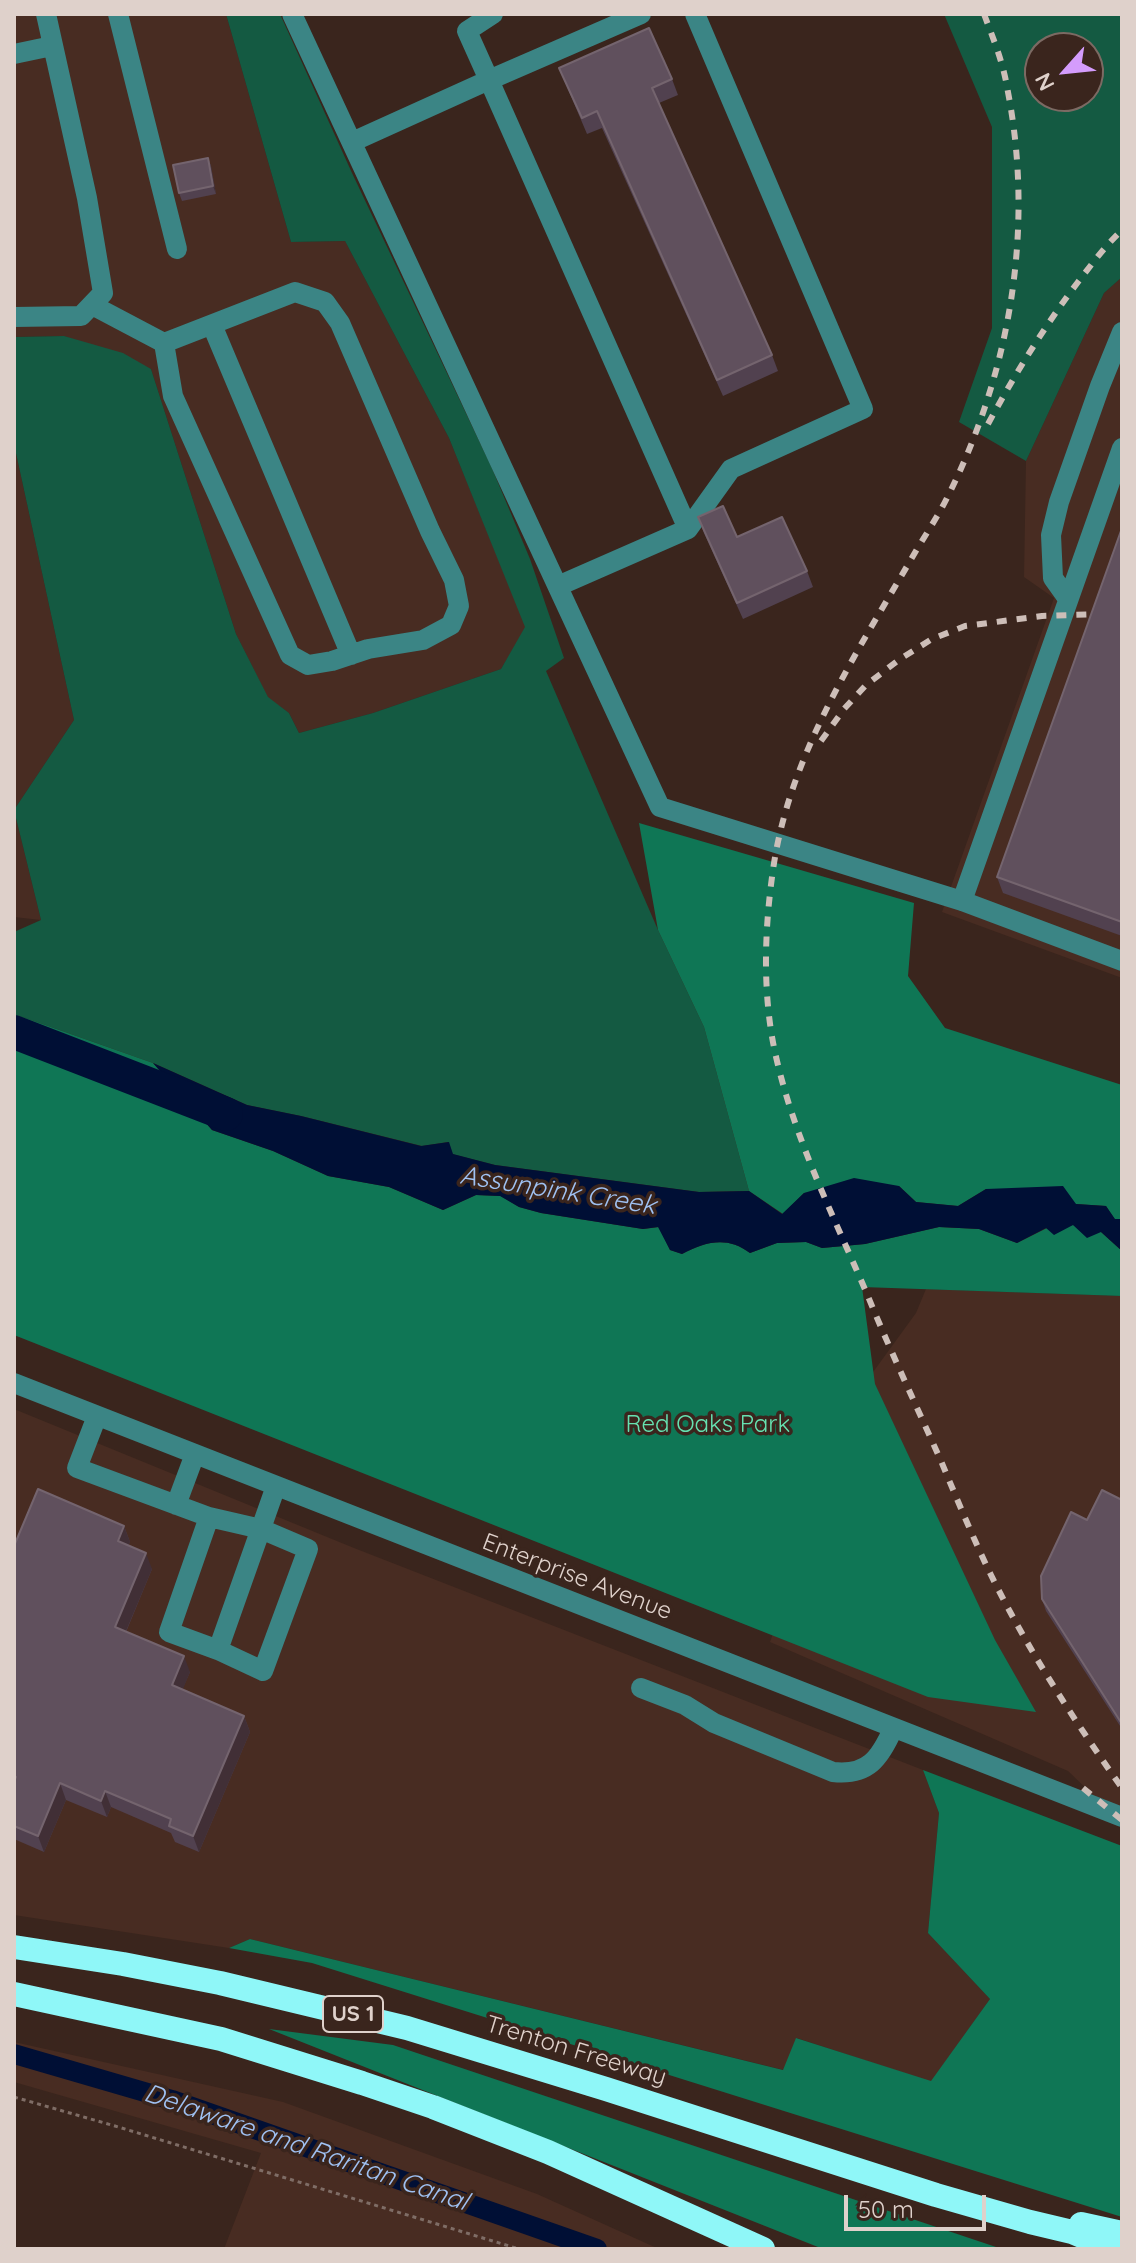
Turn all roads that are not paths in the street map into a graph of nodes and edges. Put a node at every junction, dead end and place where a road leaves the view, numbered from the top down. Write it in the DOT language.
graph roads {
  1 [pos="46,14"];
  2 [pos="118,14"];
  3 [pos="292,14"];
  4 [pos="493,14"];
  5 [pos="641,14"];
  6 [pos="695,14"];
  7 [pos="52,46"];
  8 [pos="14,54"];
  9 [pos="489,80"];
  10 [pos="352,142"];
  11 [pos="177,249"];
  12 [pos="92,305"];
  13 [pos="14,317"];
  14 [pos="212,325"];
  15 [pos="1122,332"];
  16 [pos="164,343"];
  17 [pos="1122,448"];
  18 [pos="688,529"];
  19 [pos="558,586"];
  20 [pos="1068,599"];
  21 [pos="351,655"];
  22 [pos="962,901"];
  23 [pos="1122,961"];
  24 [pos="14,1383"];
  25 [pos="97,1416"];
  26 [pos="195,1454"];
  27 [pos="276,1486"];
  28 [pos="176,1505"];
  29 [pos="209,1517"];
  30 [pos="261,1529"];
  31 [pos="218,1650"];
  32 [pos="641,1688"];
  33 [pos="893,1729"];
  34 [pos="1122,1817"];
  35 [pos="14,1947"];
  36 [pos="14,1994"];
  37 [pos="976,2206"];
  38 [pos="1122,2233"];
  39 [pos="763,2249"];
  40 [pos="1112,2249"];
  1 -- 7 [label="street"];
  2 -- 11 [label="street"];
  3 -- 10 [label="street"];
  4 -- 9 [label="street"];
  5 -- 9 [label="street"];
  6 -- 18 [label="street"];
  7 -- 8 [label="street"];
  7 -- 12 [label="street"];
  9 -- 10 [label="street"];
  9 -- 18 [label="street"];
  10 -- 19 [label="street"];
  12 -- 13 [label="street"];
  12 -- 16 [label="street"];
  14 -- 16 [label="street"];
  14 -- 21 [label="street"];
  14 -- 21 [label="street"];
  15 -- 20 [label="street"];
  16 -- 21 [label="street"];
  17 -- 20 [label="street"];
  18 -- 19 [label="street"];
  19 -- 22 [label="street"];
  20 -- 22 [label="street"];
  22 -- 23 [label="street"];
  24 -- 25 [label="street, Enterprise Avenue"];
  25 -- 26 [label="street, Enterprise Avenue"];
  25 -- 28 [label="street"];
  26 -- 27 [label="street, Enterprise Avenue"];
  26 -- 28 [label="street"];
  27 -- 30 [label="street"];
  27 -- 33 [label="street, Enterprise Avenue"];
  28 -- 29 [label="street"];
  29 -- 30 [label="street"];
  29 -- 31 [label="street"];
  30 -- 31 [label="street"];
  30 -- 31 [label="street"];
  32 -- 33 [label="street"];
  33 -- 34 [label="street, Enterprise Avenue"];
  35 -- 37 [label="highway, Trenton Freeway / US 1"];
  36 -- 39 [label="highway"];
  37 -- 38 [label="highway"];
  37 -- 40 [label="highway, Trenton Freeway / US 1"];
}
